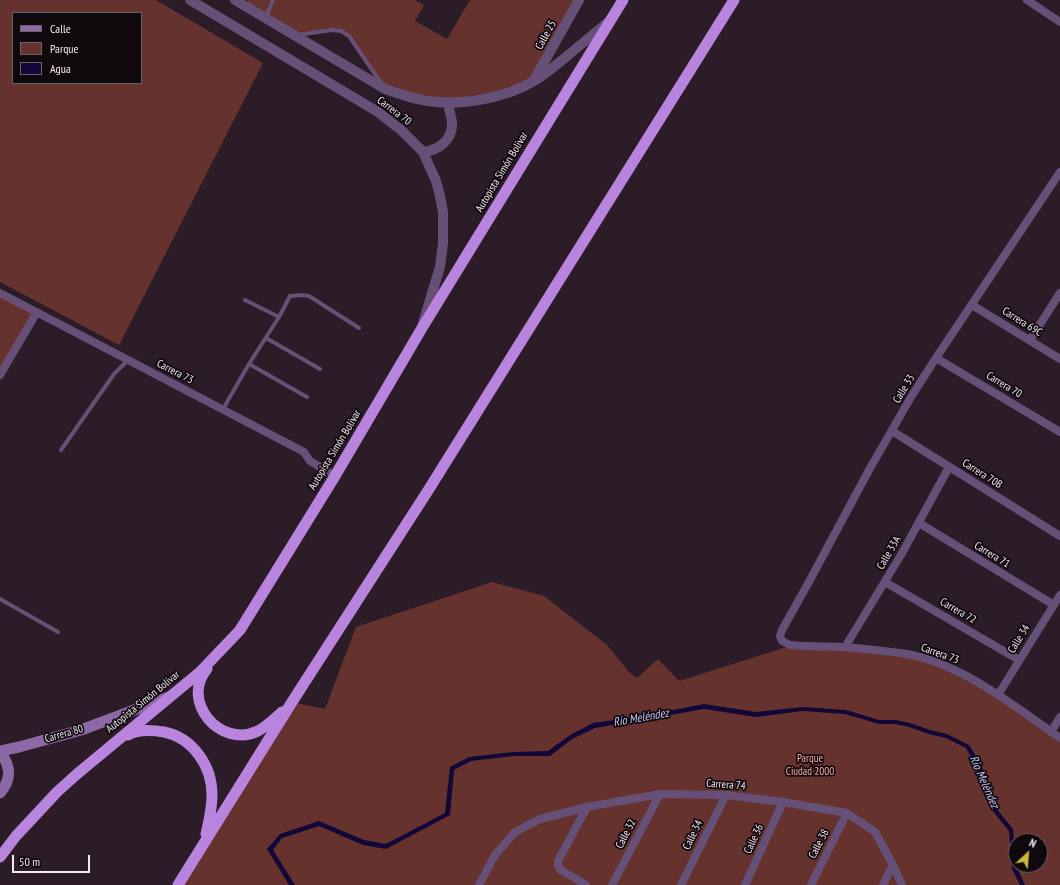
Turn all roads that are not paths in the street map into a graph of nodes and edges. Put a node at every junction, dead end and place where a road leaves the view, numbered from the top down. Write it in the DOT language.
graph roads {
  1 [pos="190,0"];
  2 [pos="234,0"];
  3 [pos="247,0"];
  4 [pos="273,0"];
  5 [pos="580,0"];
  6 [pos="624,0"];
  7 [pos="734,0"];
  8 [pos="1027,0"];
  9 [pos="254,12"];
  10 [pos="612,18"];
  11 [pos="266,19"];
  12 [pos="1060,22"];
  13 [pos="294,36"];
  14 [pos="533,82"];
  15 [pos="385,89"];
  16 [pos="448,103"];
  17 [pos="423,152"];
  18 [pos="1059,176"];
  19 [pos="0,293"];
  20 [pos="1060,293"];
  21 [pos="245,300"];
  22 [pos="972,305"];
  23 [pos="37,312"];
  24 [pos="279,318"];
  25 [pos="359,328"];
  26 [pos="422,328"];
  27 [pos="266,338"];
  28 [pos="1030,340"];
  29 [pos="936,358"];
  30 [pos="1060,359"];
  31 [pos="128,360"];
  32 [pos="249,364"];
  33 [pos="320,369"];
  34 [pos="0,374"];
  35 [pos="307,397"];
  36 [pos="223,410"];
  37 [pos="892,431"];
  38 [pos="1060,432"];
  39 [pos="60,450"];
  40 [pos="949,467"];
  41 [pos="336,476"];
  42 [pos="919,523"];
  43 [pos="1060,536"];
  44 [pos="885,582"];
  45 [pos="1060,595"];
  46 [pos="0,599"];
  47 [pos="1054,605"];
  48 [pos="58,632"];
  49 [pos="230,642"];
  50 [pos="793,645"];
  51 [pos="845,647"];
  52 [pos="1019,660"];
  53 [pos="998,695"];
  54 [pos="172,696"];
  55 [pos="292,702"];
  56 [pos="1060,717"];
  57 [pos="1051,732"];
  58 [pos="1060,738"];
  59 [pos="110,746"];
  60 [pos="0,751"];
  61 [pos="0,793"];
  62 [pos="660,794"];
  63 [pos="726,795"];
  64 [pos="783,802"];
  65 [pos="587,807"];
  66 [pos="847,814"];
  67 [pos="203,845"];
  68 [pos="0,857"];
  69 [pos="893,865"];
  70 [pos="178,885"];
  71 [pos="479,885"];
  72 [pos="586,885"];
  73 [pos="612,885"];
  74 [pos="681,885"];
  75 [pos="745,885"];
  76 [pos="811,885"];
  77 [pos="883,885"];
  78 [pos="902,885"];
  1 -- 17 [label="street, Carrera 70"];
  2 -- 9 [label="street, Carrera 70"];
  3 -- 9 [label="street"];
  4 -- 11 [label="lane"];
  5 -- 14 [label="street, Calle 25"];
  6 -- 10 [label="highway, Autopista Simón Bolívar"];
  7 -- 55 [label="highway"];
  8 -- 12 [label="street"];
  9 -- 11 [label="street, Carrera 70"];
  10 -- 14 [label="street, Carrera 70"];
  10 -- 26 [label="highway, Autopista Simón Bolívar"];
  11 -- 13 [label="street, Carrera 70"];
  13 -- 15 [label="street, Carrera 70"];
  13 -- 15 [label="lane"];
  14 -- 16 [label="street, Carrera 70"];
  15 -- 16 [label="street, Carrera 70"];
  16 -- 17 [label="street"];
  17 -- 26 [label="street, Carrera 70"];
  18 -- 22 [label="street, Calle 33"];
  19 -- 23 [label="street, Carrera 73"];
  20 -- 28 [label="street"];
  21 -- 24 [label="lane"];
  22 -- 28 [label="street, Carrera 69C"];
  22 -- 29 [label="street, Calle 33"];
  23 -- 31 [label="street, Carrera 73"];
  23 -- 34 [label="street"];
  24 -- 25 [label="lane"];
  24 -- 27 [label="lane"];
  26 -- 41 [label="highway, Autopista Simón Bolívar"];
  27 -- 32 [label="lane"];
  27 -- 33 [label="lane"];
  28 -- 30 [label="street, Carrera 69C"];
  29 -- 37 [label="street, Calle 33"];
  29 -- 38 [label="street, Carrera 70"];
  31 -- 36 [label="street, Carrera 73"];
  31 -- 39 [label="lane"];
  32 -- 35 [label="lane"];
  32 -- 36 [label="lane"];
  36 -- 41 [label="street, Carrera 73"];
  37 -- 40 [label="street, Carrera 70B"];
  37 -- 50 [label="street, Calle 33"];
  40 -- 42 [label="street, Calle 33A"];
  40 -- 43 [label="street, Carrera 70B"];
  41 -- 49 [label="highway, Autopista Simón Bolívar"];
  42 -- 44 [label="street, Calle 33A"];
  42 -- 47 [label="street, Carrera 71"];
  44 -- 51 [label="street, Calle 33A"];
  44 -- 52 [label="street, Carrera 72"];
  45 -- 47 [label="street, Calle 34"];
  46 -- 48 [label="lane"];
  47 -- 52 [label="street, Calle 34"];
  49 -- 54 [label="highway, Autopista Simón Bolívar"];
  49 -- 55 [label="highway"];
  50 -- 51 [label="street, Carrera 73"];
  51 -- 53 [label="street, Carrera 73"];
  52 -- 53 [label="street, Calle 34"];
  53 -- 57 [label="street, Carrera 73"];
  54 -- 59 [label="highway, Autopista Simón Bolívar"];
  54 -- 60 [label="main road, Carrera 80"];
  55 -- 67 [label="highway"];
  56 -- 57 [label="street"];
  57 -- 58 [label="street, Carrera 73"];
  59 -- 67 [label="highway"];
  59 -- 68 [label="highway, Autopista Simón Bolívar"];
  60 -- 61 [label="main road"];
  62 -- 63 [label="street, Carrera 74"];
  62 -- 65 [label="street, Carrera 74"];
  62 -- 73 [label="street, Calle 32"];
  63 -- 64 [label="street, Carrera 74"];
  63 -- 74 [label="street, Calle 34"];
  64 -- 66 [label="street, Carrera 74"];
  64 -- 75 [label="street, Calle 36"];
  65 -- 71 [label="street, Carrera 74"];
  65 -- 72 [label="street"];
  66 -- 69 [label="street, Carrera 74"];
  66 -- 76 [label="street, Calle 38"];
  67 -- 70 [label="highway"];
  69 -- 77 [label="street"];
  69 -- 78 [label="street, Carrera 74"];
}
